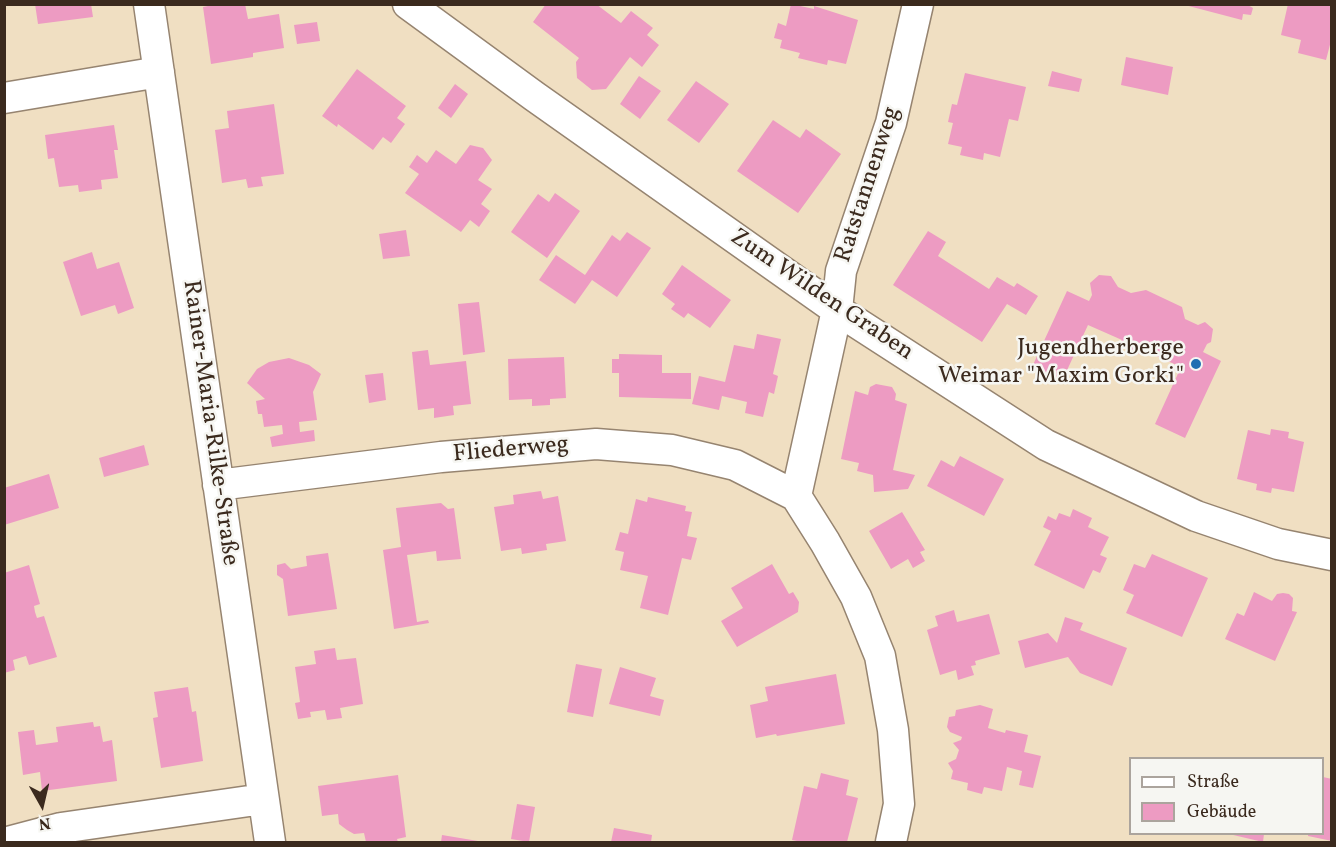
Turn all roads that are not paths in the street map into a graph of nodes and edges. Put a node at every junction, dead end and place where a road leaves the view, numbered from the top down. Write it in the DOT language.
graph roads {
  1 [pos="149,4"];
  2 [pos="408,4"];
  3 [pos="918,4"];
  4 [pos="159,72"];
  5 [pos="4,98"];
  6 [pos="837,310"];
  7 [pos="219,485"];
  8 [pos="796,496"];
  9 [pos="1332,555"];
  10 [pos="263,799"];
  11 [pos="8,843"];
  12 [pos="270,843"];
  13 [pos="891,843"];
  1 -- 4 [label="street, Rainer-Maria-Rilke-Straße"];
  2 -- 6 [label="street, Zum Wilden Graben"];
  3 -- 6 [label="street, Ratstannenweg"];
  4 -- 5 [label="street"];
  4 -- 7 [label="street, Rainer-Maria-Rilke-Straße"];
  6 -- 8 [label="street, Ratstannenweg"];
  6 -- 9 [label="street, Zum Wilden Graben"];
  7 -- 8 [label="street, Fliederweg"];
  7 -- 10 [label="street, Rainer-Maria-Rilke-Straße"];
  8 -- 13 [label="street"];
  10 -- 11 [label="street"];
  10 -- 12 [label="street, Rainer-Maria-Rilke-Straße"];
}
